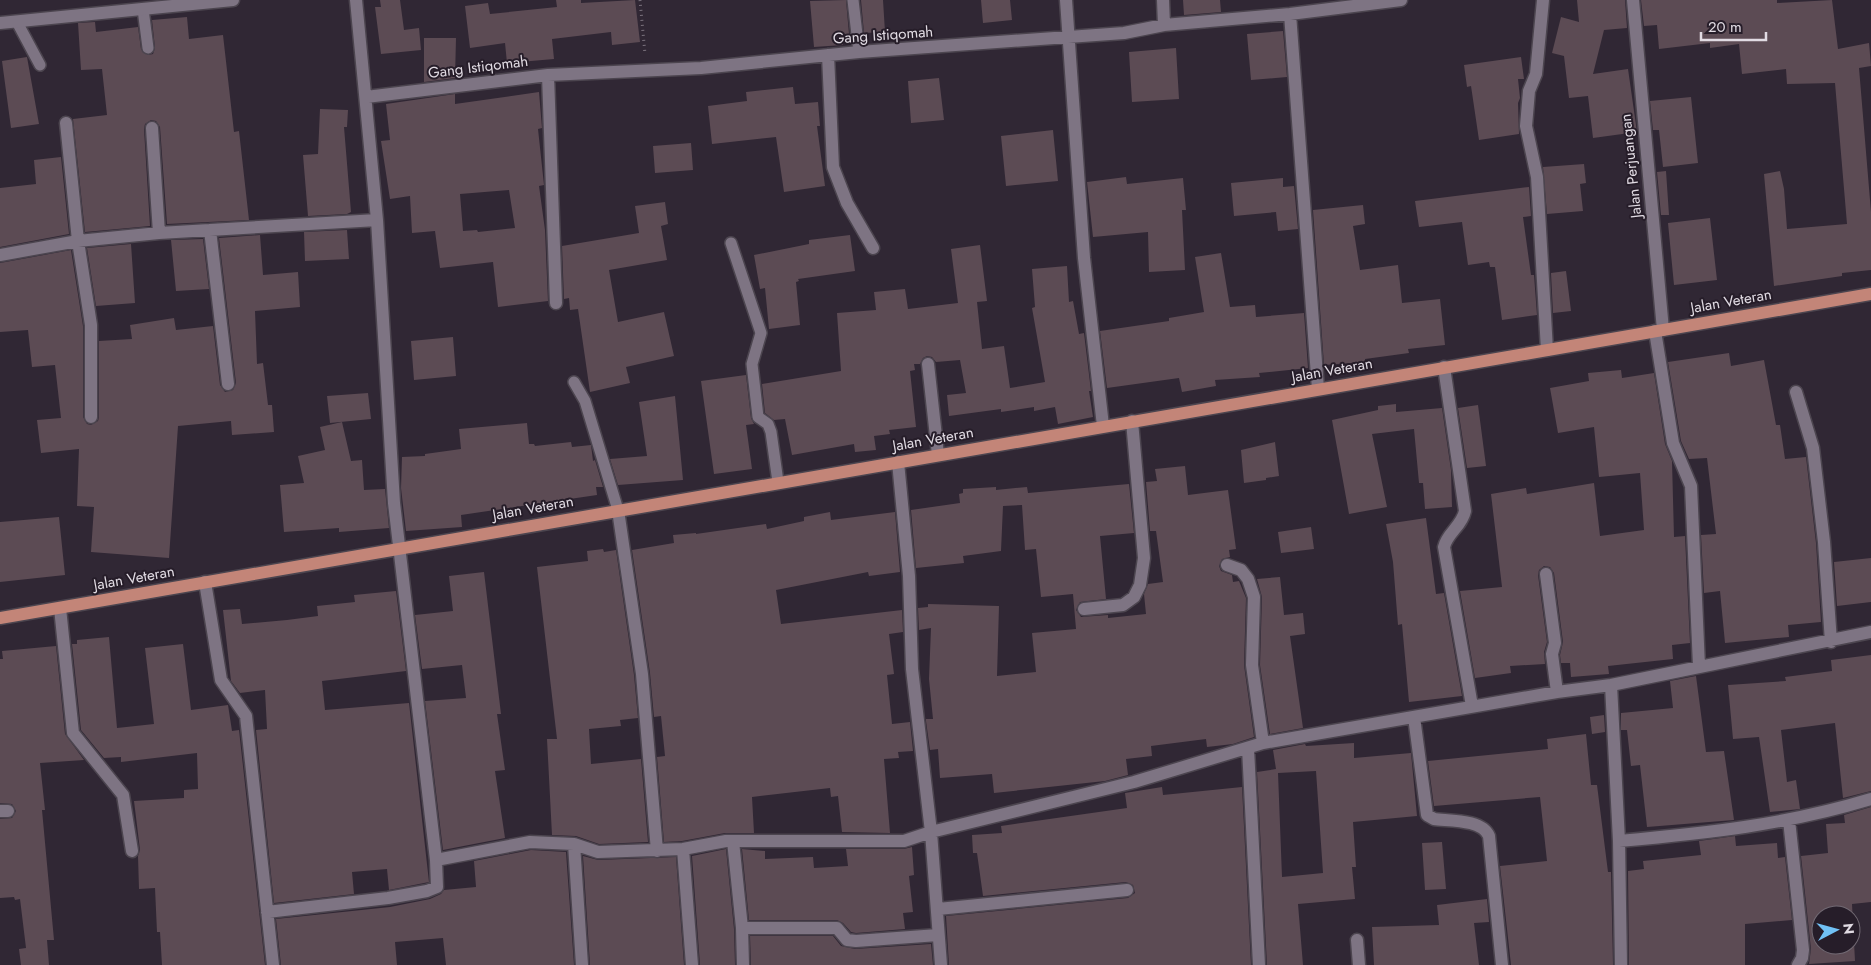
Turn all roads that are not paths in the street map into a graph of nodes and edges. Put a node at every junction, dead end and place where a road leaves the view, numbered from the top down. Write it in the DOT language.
graph roads {
  1 [pos="233,0"];
  2 [pos="356,0"];
  3 [pos="853,0"];
  4 [pos="1066,0"];
  5 [pos="1163,0"];
  6 [pos="1401,0"];
  7 [pos="1543,0"];
  8 [pos="1633,0"];
  9 [pos="143,4"];
  10 [pos="1290,14"];
  11 [pos="17,22"];
  12 [pos="0,23"];
  13 [pos="1164,25"];
  14 [pos="1069,38"];
  15 [pos="148,48"];
  16 [pos="859,52"];
  17 [pos="828,55"];
  18 [pos="40,65"];
  19 [pos="548,75"];
  20 [pos="366,96"];
  21 [pos="66,123"];
  22 [pos="152,128"];
  23 [pos="377,220"];
  24 [pos="210,230"];
  25 [pos="159,234"];
  26 [pos="78,241"];
  27 [pos="731,242"];
  28 [pos="873,248"];
  29 [pos="0,255"];
  30 [pos="1871,294"];
  31 [pos="556,303"];
  32 [pos="1659,330"];
  33 [pos="1547,350"];
  34 [pos="928,364"];
  35 [pos="1444,368"];
  36 [pos="574,382"];
  37 [pos="228,384"];
  38 [pos="1318,389"];
  39 [pos="1796,392"];
  40 [pos="92,417"];
  41 [pos="1132,421"];
  42 [pos="1103,426"];
  43 [pos="938,455"];
  44 [pos="898,462"];
  45 [pos="778,482"];
  46 [pos="618,510"];
  47 [pos="400,548"];
  48 [pos="1227,565"];
  49 [pos="1546,574"];
  50 [pos="205,582"];
  51 [pos="60,608"];
  52 [pos="1084,609"];
  53 [pos="0,618"];
  54 [pos="1871,632"];
  55 [pos="1830,642"];
  56 [pos="1699,666"];
  57 [pos="1611,685"];
  58 [pos="1556,692"];
  59 [pos="1472,706"];
  60 [pos="1414,717"];
  61 [pos="1263,743"];
  62 [pos="1248,748"];
  63 [pos="1871,799"];
  64 [pos="1789,820"];
  65 [pos="931,832"];
  66 [pos="733,841"];
  67 [pos="1619,842"];
  68 [pos="574,844"];
  69 [pos="683,849"];
  70 [pos="132,851"];
  71 [pos="657,851"];
  72 [pos="436,860"];
  73 [pos="1127,890"];
  74 [pos="938,909"];
  75 [pos="267,912"];
  76 [pos="742,928"];
  77 [pos="938,935"];
  78 [pos="1357,940"];
  79 [pos="273,965"];
  80 [pos="582,965"];
  81 [pos="692,965"];
  82 [pos="743,965"];
  83 [pos="941,965"];
  84 [pos="1259,965"];
  85 [pos="1359,965"];
  86 [pos="1502,965"];
  87 [pos="1621,965"];
  88 [pos="1798,965"];
  1 -- 9 [label="street"];
  2 -- 20 [label="street"];
  3 -- 16 [label="lane"];
  4 -- 14 [label="street"];
  5 -- 13 [label="street"];
  6 -- 10 [label="street, Gang Istiqomah"];
  7 -- 33 [label="street"];
  8 -- 32 [label="street, Jalan Perjuangan"];
  9 -- 11 [label="street"];
  9 -- 15 [label="lane"];
  10 -- 13 [label="street, Gang Istiqomah"];
  10 -- 38 [label="street"];
  11 -- 12 [label="street"];
  11 -- 18 [label="lane"];
  13 -- 14 [label="street, Gang Istiqomah"];
  14 -- 16 [label="street, Gang Istiqomah"];
  14 -- 42 [label="street"];
  16 -- 17 [label="street, Gang Istiqomah"];
  17 -- 19 [label="street, Gang Istiqomah"];
  17 -- 28 [label="street"];
  19 -- 20 [label="street, Gang Istiqomah"];
  19 -- 31 [label="street"];
  20 -- 23 [label="street"];
  21 -- 26 [label="street"];
  22 -- 25 [label="street"];
  23 -- 24 [label="street"];
  23 -- 47 [label="street"];
  24 -- 25 [label="street"];
  24 -- 37 [label="street"];
  25 -- 26 [label="street"];
  26 -- 29 [label="street"];
  26 -- 40 [label="street"];
  27 -- 45 [label="lane"];
  30 -- 32 [label="main road, Jalan Veteran"];
  32 -- 33 [label="main road, Jalan Veteran"];
  32 -- 56 [label="street, Jalan Perjuangan"];
  33 -- 35 [label="main road, Jalan Veteran"];
  34 -- 43 [label="street"];
  35 -- 38 [label="main road, Jalan Veteran"];
  35 -- 59 [label="street"];
  36 -- 46 [label="lane"];
  38 -- 41 [label="main road, Jalan Veteran"];
  39 -- 55 [label="street"];
  41 -- 42 [label="main road, Jalan Veteran"];
  41 -- 52 [label="street"];
  42 -- 43 [label="main road, Jalan Veteran"];
  43 -- 44 [label="main road, Jalan Veteran"];
  44 -- 45 [label="main road, Jalan Veteran"];
  44 -- 65 [label="street"];
  45 -- 46 [label="main road, Jalan Veteran"];
  46 -- 47 [label="main road, Jalan Veteran"];
  46 -- 71 [label="street"];
  47 -- 50 [label="main road, Jalan Veteran"];
  47 -- 72 [label="street"];
  48 -- 61 [label="street"];
  49 -- 58 [label="street"];
  50 -- 51 [label="main road, Jalan Veteran"];
  50 -- 75 [label="street"];
  51 -- 53 [label="main road, Jalan Veteran"];
  51 -- 70 [label="street"];
  54 -- 55 [label="street"];
  55 -- 56 [label="street"];
  56 -- 57 [label="street"];
  57 -- 58 [label="street"];
  57 -- 67 [label="street"];
  58 -- 59 [label="street"];
  59 -- 60 [label="street"];
  60 -- 61 [label="street"];
  60 -- 86 [label="street"];
  61 -- 62 [label="street"];
  62 -- 65 [label="street"];
  62 -- 84 [label="street"];
  63 -- 64 [label="street"];
  64 -- 67 [label="street"];
  64 -- 88 [label="street"];
  65 -- 66 [label="street"];
  65 -- 74 [label="street"];
  66 -- 69 [label="street"];
  66 -- 76 [label="street"];
  67 -- 87 [label="street"];
  68 -- 71 [label="street"];
  68 -- 72 [label="street"];
  68 -- 80 [label="street"];
  69 -- 71 [label="street"];
  69 -- 81 [label="street"];
  72 -- 75 [label="street"];
  73 -- 74 [label="street"];
  74 -- 77 [label="street"];
  75 -- 79 [label="street"];
  76 -- 77 [label="street"];
  76 -- 82 [label="street"];
  77 -- 83 [label="street"];
  78 -- 85 [label="street"];
}
